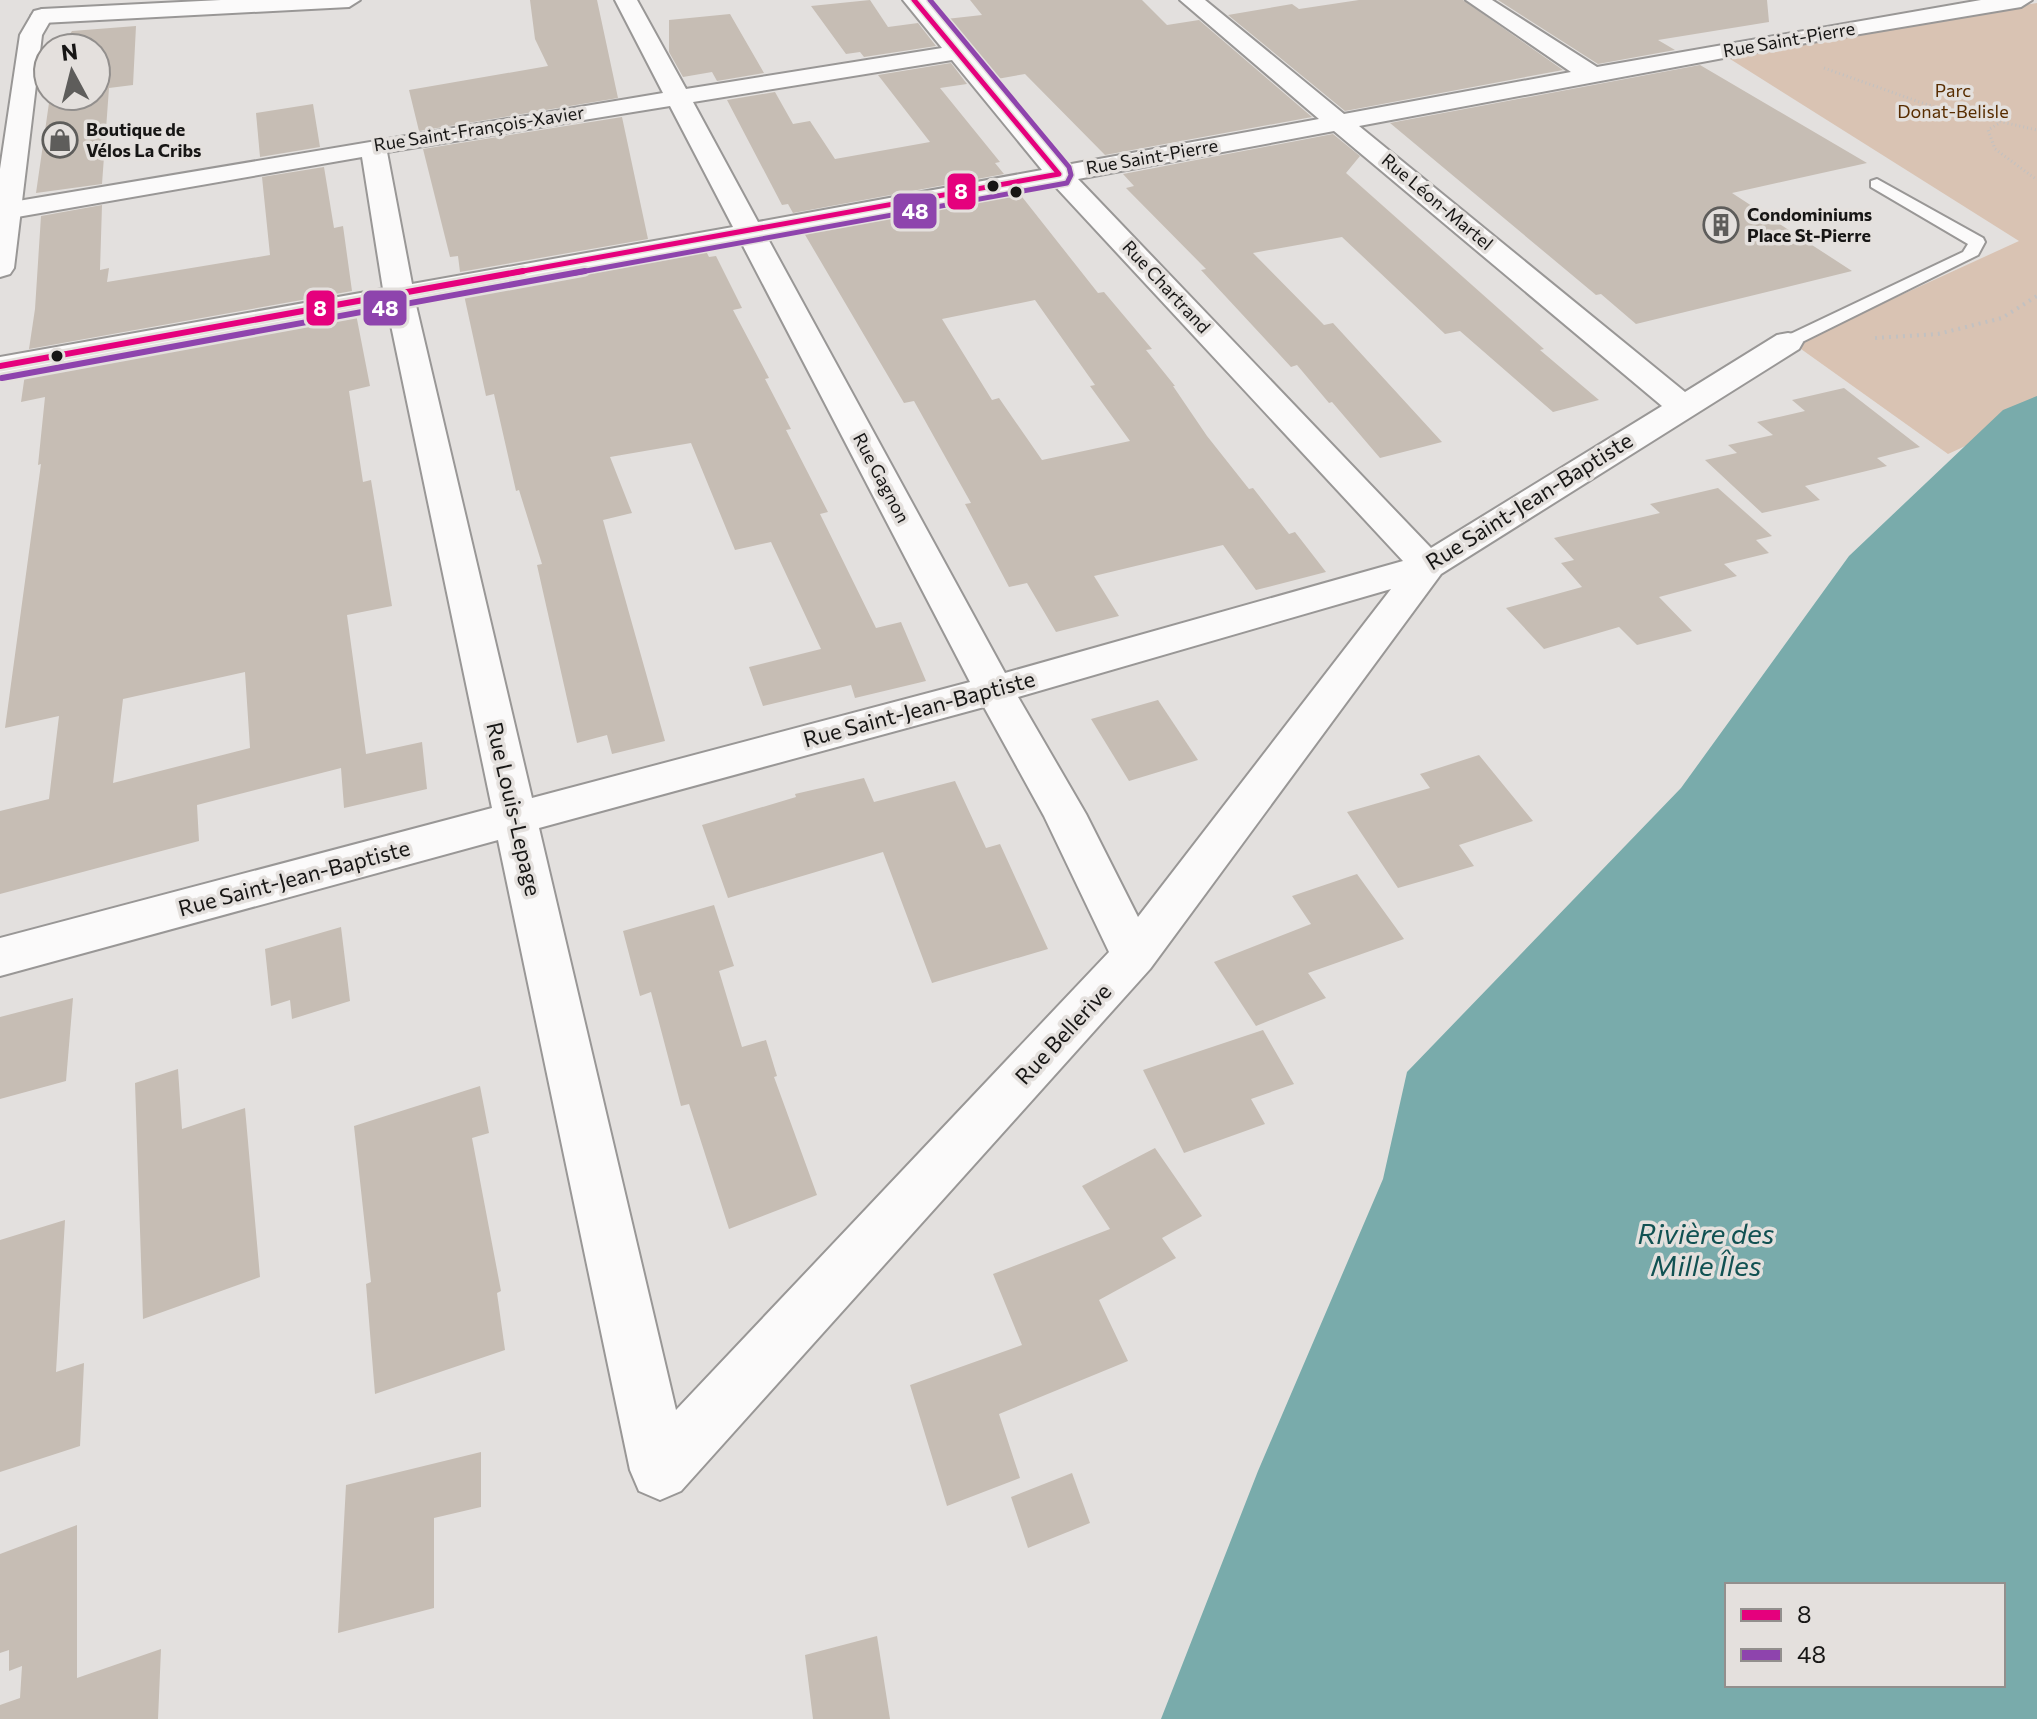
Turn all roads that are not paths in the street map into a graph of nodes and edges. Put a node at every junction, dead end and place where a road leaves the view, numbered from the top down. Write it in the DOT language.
graph roads {
  1 [pos="349,0"];
  2 [pos="626,0"];
  3 [pos="914,0"];
  4 [pos="1191,0"];
  5 [pos="1477,0"];
  6 [pos="2021,0"];
  7 [pos="959,52"];
  8 [pos="1592,75"];
  9 [pos="679,96"];
  10 [pos="1342,122"];
  11 [pos="373,147"];
  12 [pos="1059,174"];
  13 [pos="1877,184"];
  14 [pos="4,211"];
  15 [pos="750,232"];
  16 [pos="0,268"];
  17 [pos="399,294"];
  18 [pos="1788,342"];
  19 [pos="0,366"];
  20 [pos="1682,406"];
  21 [pos="1428,566"];
  22 [pos="994,690"];
  23 [pos="516,818"];
  24 [pos="1134,956"];
  25 [pos="0,957"];
  26 [pos="660,1470"];
  1 -- 14 [label="street"];
  2 -- 9 [label="street, Rue Gagnon"];
  3 -- 7 [label="street, Rue Chartrand"];
  4 -- 10 [label="street, Rue Léon-Martel"];
  5 -- 8 [label="street"];
  6 -- 8 [label="street, Rue Saint-Pierre"];
  7 -- 9 [label="street, Rue Saint-François-Xavier"];
  7 -- 12 [label="street, Rue Chartrand"];
  8 -- 10 [label="street, Rue Saint-Pierre"];
  9 -- 11 [label="street, Rue Saint-François-Xavier"];
  9 -- 15 [label="street, Rue Gagnon"];
  10 -- 12 [label="street, Rue Saint-Pierre"];
  10 -- 20 [label="street, Rue Léon-Martel"];
  11 -- 14 [label="street, Rue Saint-François-Xavier"];
  11 -- 17 [label="street, Rue Louis-Lepage"];
  12 -- 15 [label="street, Rue Saint-Pierre"];
  12 -- 21 [label="street, Rue Chartrand"];
  13 -- 18 [label="lane"];
  14 -- 16 [label="street"];
  15 -- 17 [label="street, Rue Saint-Pierre"];
  15 -- 22 [label="street, Rue Gagnon"];
  17 -- 19 [label="street, Rue Saint-Pierre"];
  17 -- 23 [label="street, Rue Louis-Lepage"];
  18 -- 20 [label="street, Rue Saint-Jean-Baptiste"];
  20 -- 21 [label="street, Rue Saint-Jean-Baptiste"];
  21 -- 22 [label="street, Rue Saint-Jean-Baptiste"];
  21 -- 24 [label="street, Rue Bellerive"];
  22 -- 23 [label="street, Rue Saint-Jean-Baptiste"];
  22 -- 24 [label="street, Rue Gagnon"];
  23 -- 25 [label="street, Rue Saint-Jean-Baptiste"];
  23 -- 26 [label="street, Rue Louis-Lepage"];
  24 -- 26 [label="street, Rue Bellerive"];
}
